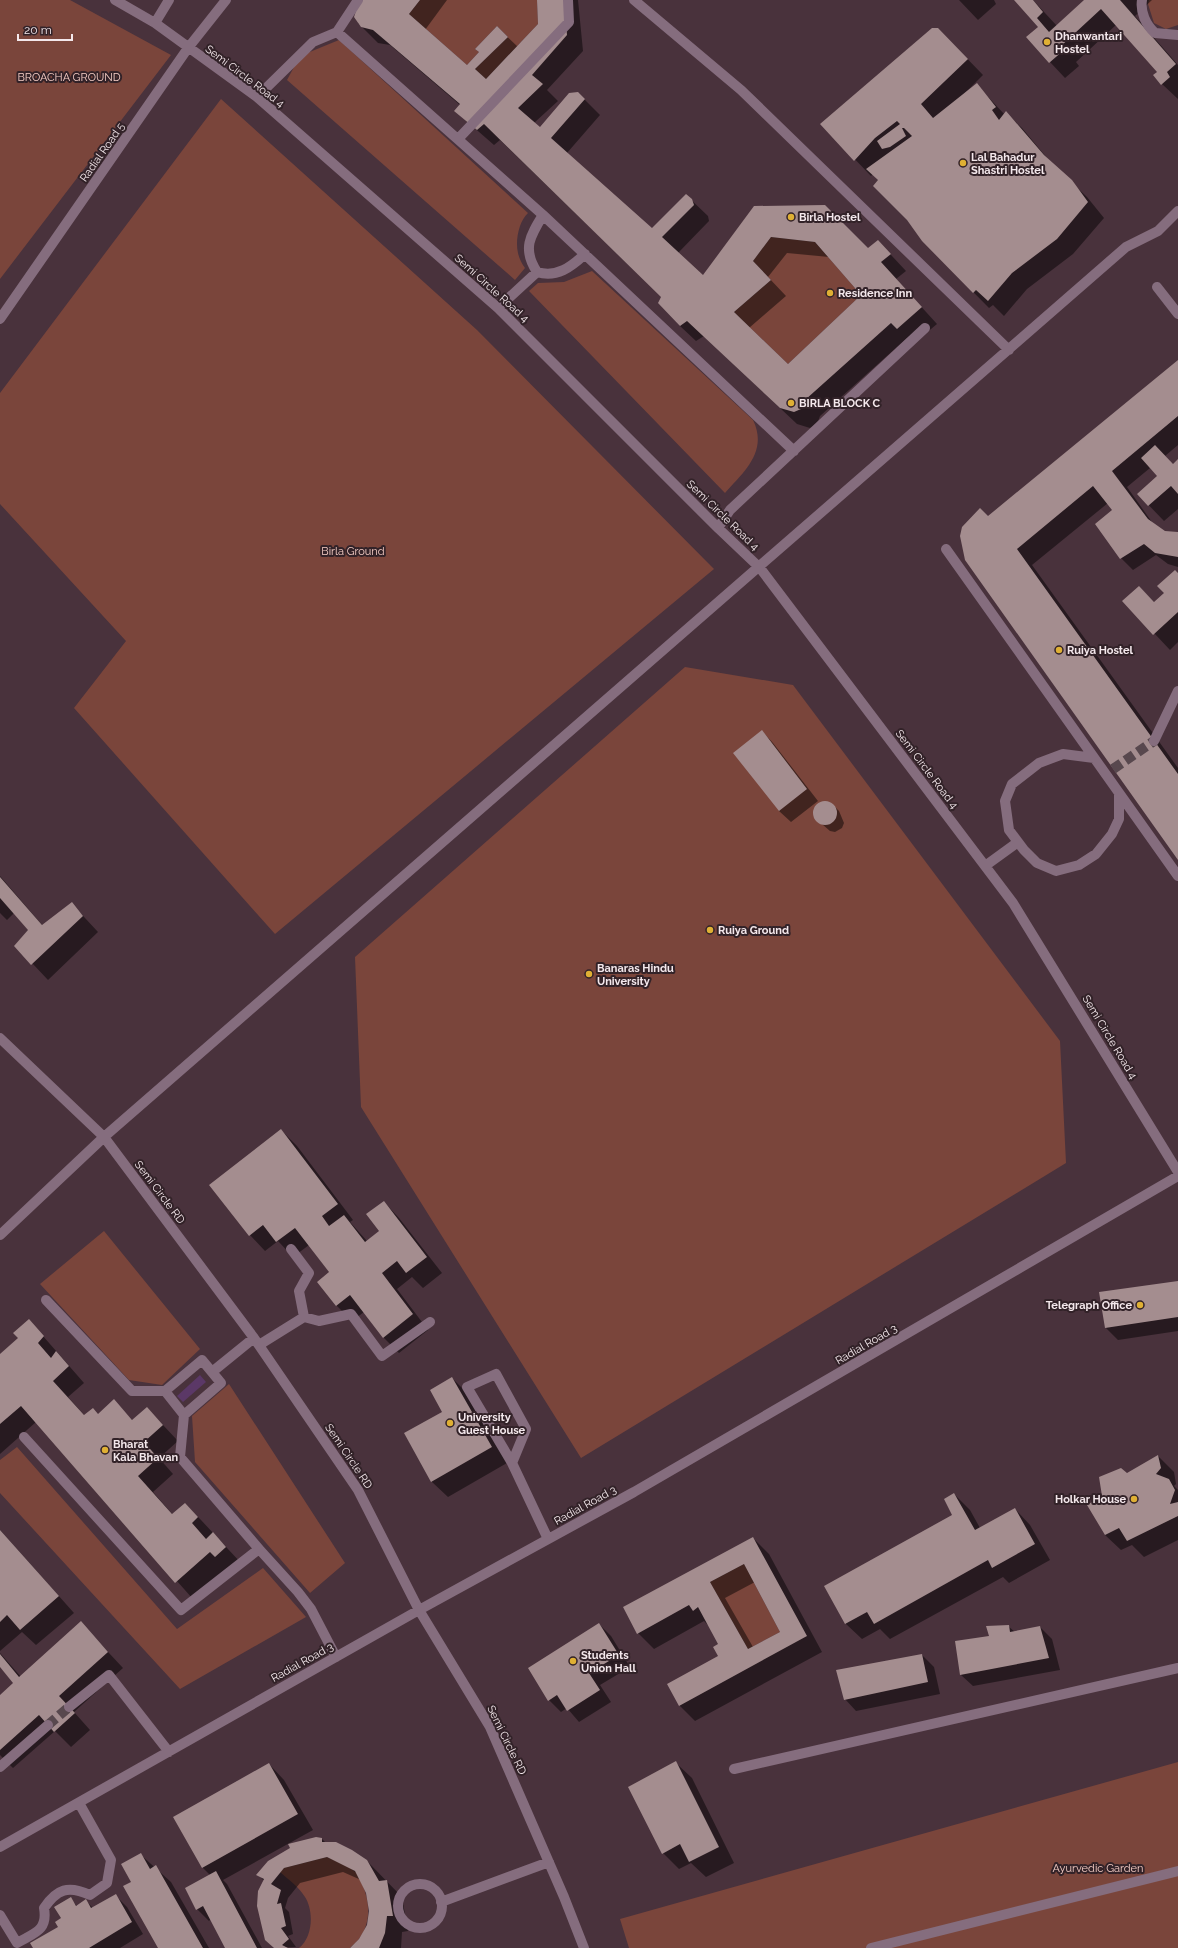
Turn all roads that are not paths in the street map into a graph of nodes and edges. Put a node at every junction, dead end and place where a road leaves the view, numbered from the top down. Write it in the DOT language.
graph roads {
  1 [pos="115,0"];
  2 [pos="169,0"];
  3 [pos="226,0"];
  4 [pos="358,0"];
  5 [pos="568,0"];
  6 [pos="634,0"];
  7 [pos="1142,0"];
  8 [pos="155,23"];
  9 [pos="338,32"];
  10 [pos="1178,35"];
  11 [pos="188,48"];
  12 [pos="256,97"];
  13 [pos="458,139"];
  14 [pos="1178,211"];
  15 [pos="543,215"];
  16 [pos="585,254"];
  17 [pos="537,272"];
  18 [pos="1157,286"];
  19 [pos="498,308"];
  20 [pos="1178,314"];
  21 [pos="0,319"];
  22 [pos="925,328"];
  23 [pos="1009,350"];
  24 [pos="794,451"];
  25 [pos="718,528"];
  26 [pos="946,549"];
  27 [pos="760,568"];
  28 [pos="1178,691"];
  29 [pos="1154,741"];
  30 [pos="1094,758"];
  31 [pos="1119,793"];
  32 [pos="1018,842"];
  33 [pos="985,866"];
  34 [pos="1178,876"];
  35 [pos="0,1038"];
  36 [pos="104,1137"];
  37 [pos="1178,1172"];
  38 [pos="1178,1176"];
  39 [pos="0,1235"];
  40 [pos="291,1249"];
  41 [pos="46,1300"];
  42 [pos="304,1316"];
  43 [pos="430,1322"];
  44 [pos="257,1342"];
  45 [pos="212,1372"];
  46 [pos="165,1391"];
  47 [pos="184,1415"];
  48 [pos="24,1437"];
  49 [pos="512,1463"];
  50 [pos="548,1539"];
  51 [pos="259,1550"];
  52 [pos="419,1610"];
  53 [pos="336,1657"];
  54 [pos="1178,1668"];
  55 [pos="69,1707"];
  56 [pos="48,1725"];
  57 [pos="169,1752"];
  58 [pos="0,1767"];
  59 [pos="734,1769"];
  60 [pos="79,1803"];
  61 [pos="0,1847"];
  62 [pos="549,1862"];
  63 [pos="1178,1871"];
  64 [pos="441,1902"];
  65 [pos="0,1915"];
  66 [pos="584,1948"];
  67 [pos="871,1948"];
  1 -- 8 [label="street, Semi Circle Road 4"];
  2 -- 8 [label="street"];
  3 -- 11 [label="street, Radial Road 5"];
  4 -- 9 [label="street"];
  5 -- 13 [label="street"];
  6 -- 23 [label="street"];
  7 -- 10 [label="street"];
  8 -- 11 [label="street, Semi Circle Road 4"];
  9 -- 12 [label="street"];
  9 -- 13 [label="street"];
  11 -- 12 [label="street, Semi Circle Road 4"];
  11 -- 21 [label="street, Radial Road 5"];
  12 -- 19 [label="street, Semi Circle Road 4"];
  13 -- 15 [label="street"];
  14 -- 23 [label="street"];
  15 -- 16 [label="street"];
  15 -- 17 [label="street"];
  16 -- 17 [label="street"];
  16 -- 24 [label="street"];
  17 -- 19 [label="street"];
  18 -- 20 [label="street"];
  19 -- 25 [label="street, Semi Circle Road 4"];
  22 -- 24 [label="street"];
  23 -- 27 [label="street"];
  24 -- 25 [label="street"];
  25 -- 27 [label="street, Semi Circle Road 4"];
  26 -- 30 [label="street"];
  27 -- 33 [label="street, Semi Circle Road 4"];
  27 -- 36 [label="street"];
  28 -- 29 [label="street"];
  30 -- 31 [label="street"];
  30 -- 32 [label="street"];
  31 -- 32 [label="street"];
  31 -- 34 [label="street"];
  32 -- 33 [label="street"];
  33 -- 37 [label="street, Semi Circle Road 4"];
  35 -- 36 [label="street, Semi Circle RD"];
  36 -- 39 [label="street"];
  36 -- 44 [label="street, Semi Circle RD"];
  38 -- 50 [label="street, Radial Road 3"];
  40 -- 42 [label="street"];
  41 -- 46 [label="street"];
  42 -- 43 [label="street"];
  42 -- 44 [label="street"];
  44 -- 45 [label="street"];
  44 -- 52 [label="street, Semi Circle RD"];
  45 -- 46 [label="street"];
  45 -- 47 [label="street"];
  46 -- 47 [label="street"];
  47 -- 51 [label="street"];
  48 -- 51 [label="street"];
  49 -- 49 [label="street"];
  49 -- 50 [label="street"];
  50 -- 52 [label="street, Radial Road 3"];
  51 -- 53 [label="street"];
  52 -- 53 [label="street, Radial Road 3"];
  52 -- 62 [label="street, Semi Circle RD"];
  53 -- 57 [label="street, Radial Road 3"];
  54 -- 59 [label="street"];
  55 -- 57 [label="street"];
  56 -- 58 [label="street"];
  57 -- 60 [label="street, Radial Road 3"];
  60 -- 61 [label="street, Radial Road 3"];
  60 -- 65 [label="street"];
  62 -- 64 [label="street"];
  62 -- 66 [label="street, Semi Circle RD"];
  63 -- 67 [label="street"];
  64 -- 64 [label="street"];
}
